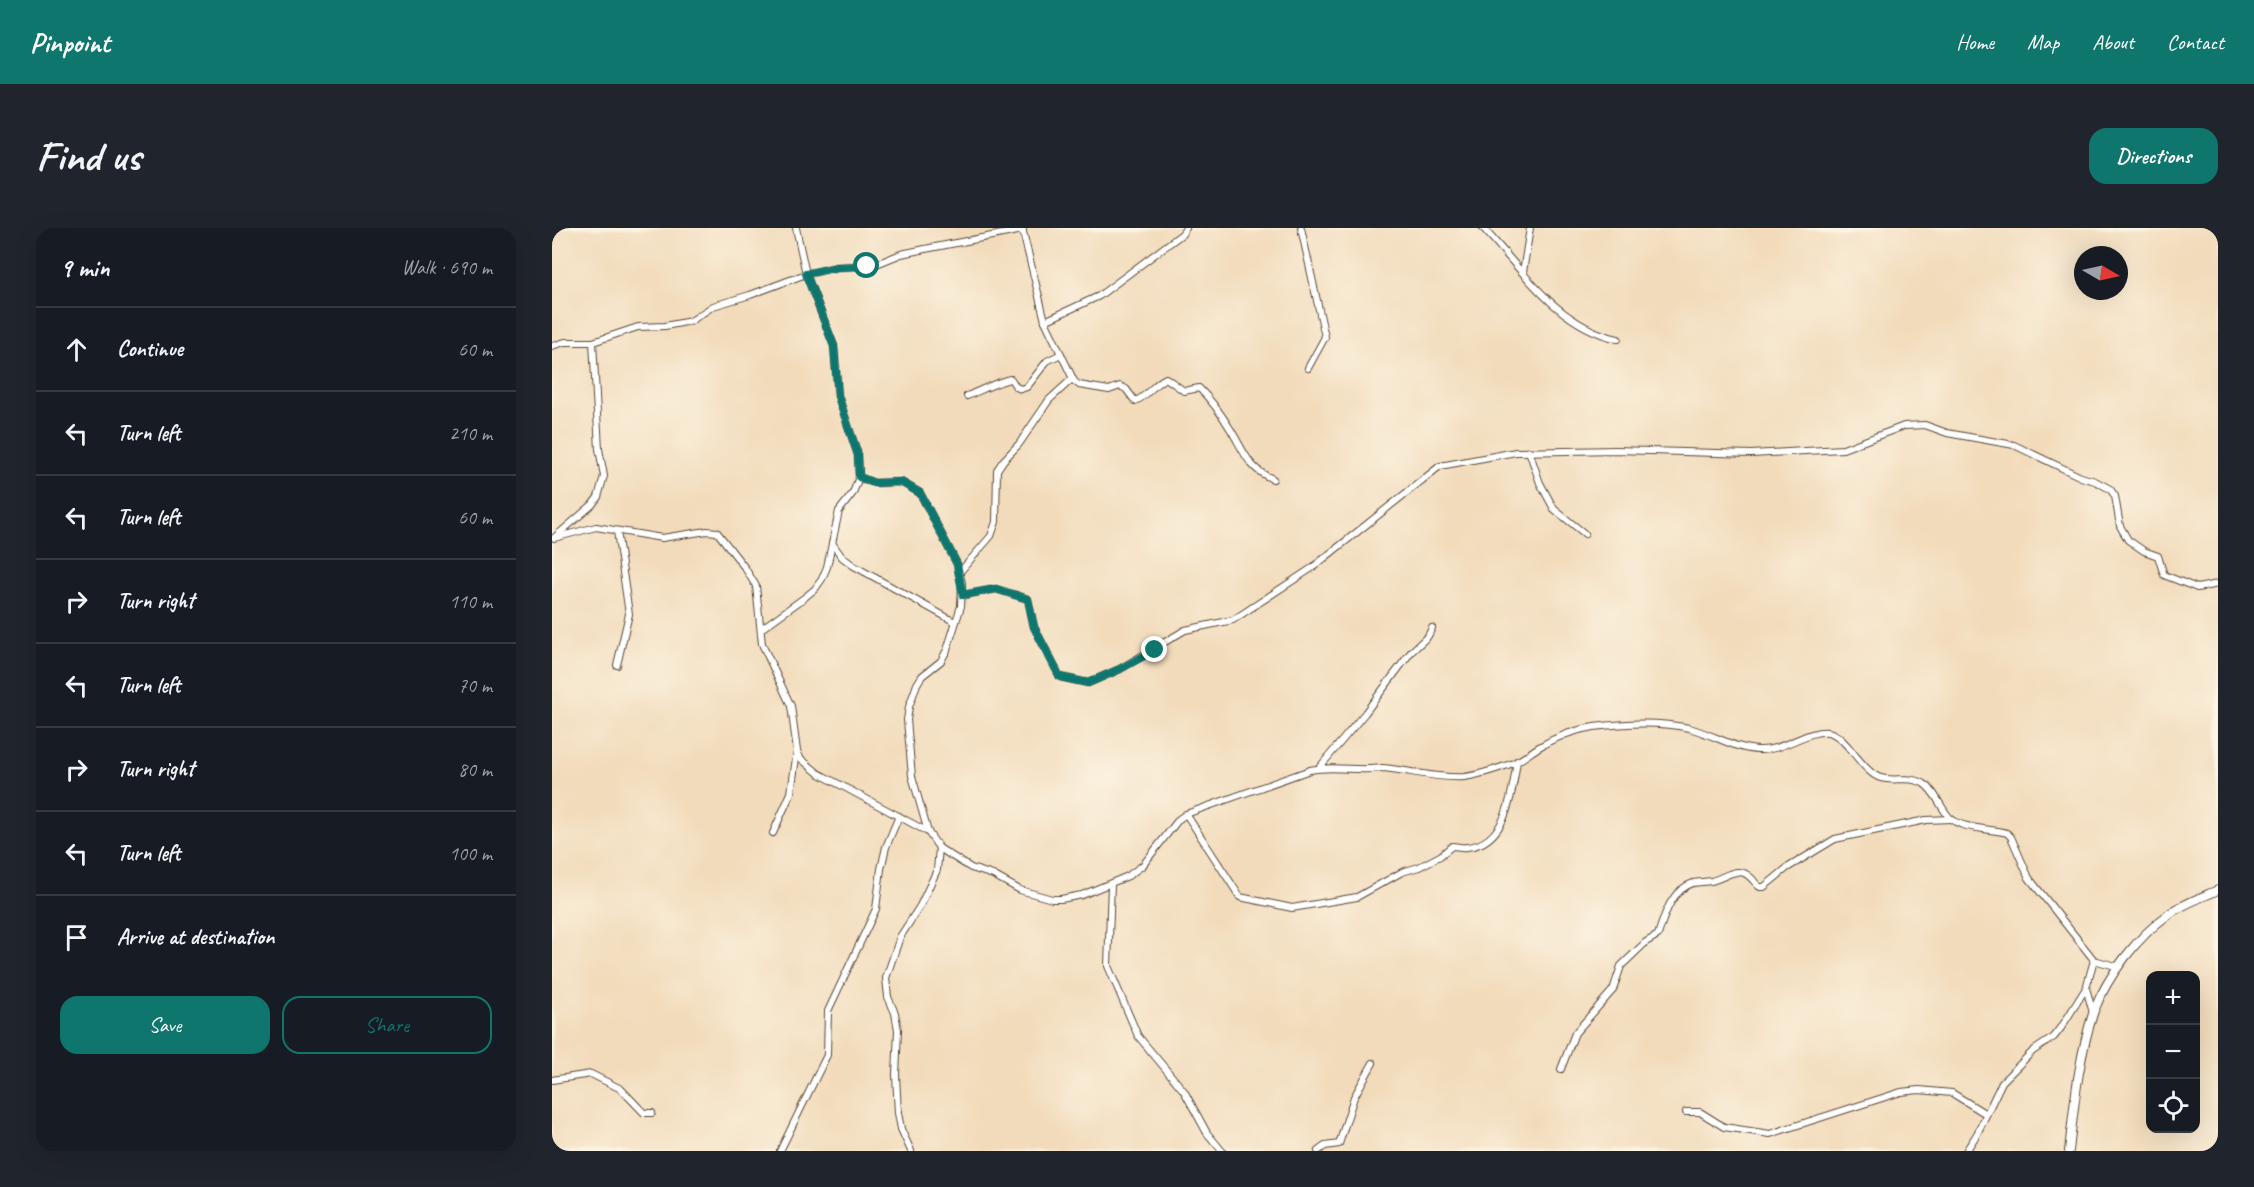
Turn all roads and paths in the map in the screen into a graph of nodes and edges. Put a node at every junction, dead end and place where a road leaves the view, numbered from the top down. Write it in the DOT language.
graph roads {
  1 [pos="796,228"];
  2 [pos="1186,228"];
  3 [pos="1301,228"];
  4 [pos="1484,228"];
  5 [pos="1530,228"];
  6 [pos="1023,229"];
  7 [pos="1523,272"];
  8 [pos="806,274"];
  9 [pos="1045,321"];
  10 [pos="1618,339"];
  11 [pos="593,342"];
  12 [pos="552,346"];
  13 [pos="1061,354"];
  14 [pos="1308,368"];
  15 [pos="1072,380"];
  16 [pos="967,396"];
  17 [pos="1528,451"];
  18 [pos="859,477"];
  19 [pos="1273,479"];
  20 [pos="617,531"];
  21 [pos="1585,534"];
  22 [pos="553,538"];
  23 [pos="832,543"];
  24 [pos="959,573"];
  25 [pos="2218,584"];
  26 [pos="963,595"];
  27 [pos="956,622"];
  28 [pos="1432,628"];
  29 [pos="761,629"];
  30 [pos="617,665"];
  31 [pos="797,751"];
  32 [pos="1517,761"];
  33 [pos="1319,768"];
  34 [pos="1186,814"];
  35 [pos="898,816"];
  36 [pos="1951,819"];
  37 [pos="928,832"];
  38 [pos="773,833"];
  39 [pos="939,848"];
  40 [pos="1111,884"];
  41 [pos="2218,890"];
  42 [pos="2094,960"];
  43 [pos="2119,967"];
  44 [pos="2086,988"];
  45 [pos="2094,1013"];
  46 [pos="1373,1063"];
  47 [pos="1561,1069"];
  48 [pos="552,1080"];
  49 [pos="1686,1112"];
  50 [pos="652,1113"];
  51 [pos="1986,1113"];
  52 [pos="780,1151"];
  53 [pos="911,1151"];
  54 [pos="1222,1151"];
  55 [pos="1318,1151"];
  56 [pos="1966,1151"];
  57 [pos="2069,1151"];
  1 -- 8 [label="street"];
  2 -- 9 [label="street"];
  3 -- 14 [label="street"];
  4 -- 7 [label="street"];
  5 -- 7 [label="street"];
  6 -- 8 [label="street"];
  6 -- 9 [label="street"];
  7 -- 10 [label="street"];
  8 -- 11 [label="street"];
  8 -- 18 [label="street"];
  9 -- 13 [label="street"];
  11 -- 12 [label="street"];
  11 -- 22 [label="street"];
  13 -- 15 [label="street"];
  13 -- 16 [label="street"];
  15 -- 19 [label="street"];
  15 -- 24 [label="street"];
  17 -- 21 [label="street"];
  17 -- 25 [label="street"];
  17 -- 26 [label="street"];
  18 -- 23 [label="street"];
  18 -- 24 [label="street"];
  20 -- 22 [label="street"];
  20 -- 29 [label="street"];
  20 -- 30 [label="street"];
  23 -- 27 [label="street"];
  23 -- 29 [label="street"];
  24 -- 26 [label="street"];
  26 -- 27 [label="street"];
  27 -- 37 [label="street"];
  28 -- 33 [label="street"];
  29 -- 31 [label="street"];
  31 -- 35 [label="street"];
  31 -- 38 [label="street"];
  32 -- 33 [label="street"];
  32 -- 34 [label="street"];
  32 -- 36 [label="street"];
  33 -- 34 [label="street"];
  34 -- 40 [label="street"];
  35 -- 37 [label="street"];
  35 -- 52 [label="street"];
  36 -- 42 [label="street"];
  36 -- 47 [label="street"];
  37 -- 39 [label="street"];
  39 -- 40 [label="street"];
  39 -- 53 [label="street"];
  40 -- 54 [label="street"];
  41 -- 43 [label="street"];
  42 -- 43 [label="street"];
  42 -- 44 [label="street"];
  43 -- 45 [label="street"];
  44 -- 45 [label="street"];
  44 -- 51 [label="street"];
  45 -- 57 [label="street"];
  46 -- 55 [label="street"];
  48 -- 50 [label="street"];
  49 -- 51 [label="street"];
  51 -- 56 [label="street"];
}
